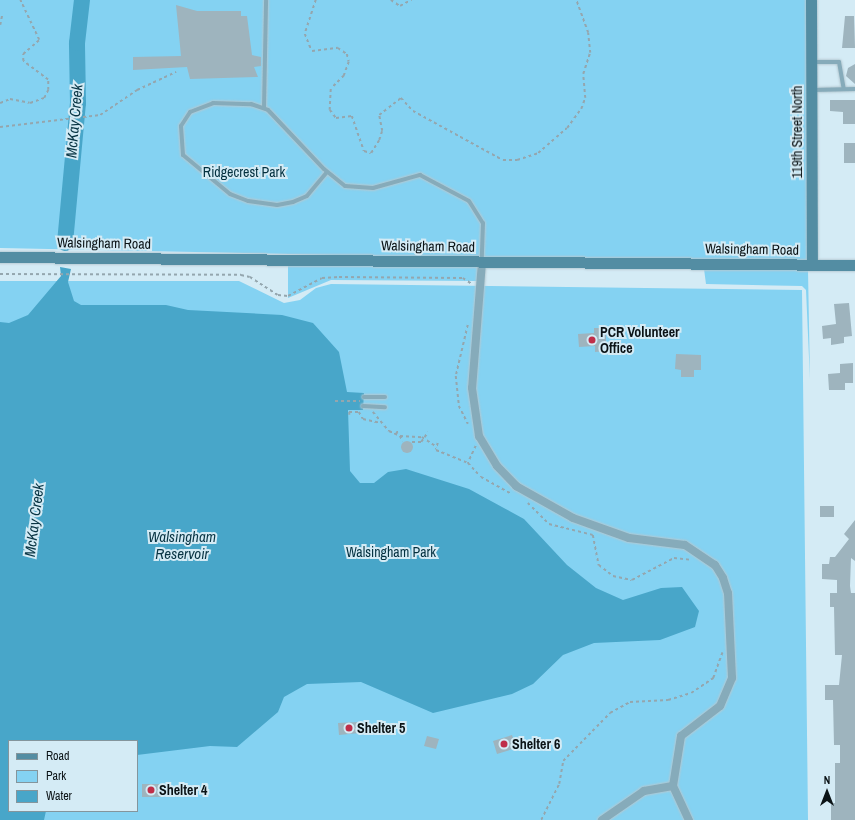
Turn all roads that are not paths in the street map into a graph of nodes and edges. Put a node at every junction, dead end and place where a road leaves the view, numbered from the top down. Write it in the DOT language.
graph roads {
  1 [pos="266,0"];
  2 [pos="811,0"];
  3 [pos="812,62"];
  4 [pos="844,89"];
  5 [pos="855,89"];
  6 [pos="812,90"];
  7 [pos="264,108"];
  8 [pos="327,172"];
  9 [pos="0,257"];
  10 [pos="482,262"];
  11 [pos="812,265"];
  12 [pos="855,265"];
  13 [pos="364,397"];
  14 [pos="385,397"];
  15 [pos="363,406"];
  16 [pos="385,407"];
  17 [pos="673,786"];
  18 [pos="602,820"];
  19 [pos="689,820"];
  1 -- 7 [label="lane"];
  2 -- 3 [label="street, 119th Street North"];
  3 -- 4 [label="lane"];
  3 -- 6 [label="street, 119th Street North"];
  4 -- 5 [label="lane"];
  4 -- 6 [label="lane"];
  6 -- 11 [label="street, 119th Street North"];
  7 -- 8 [label="lane"];
  7 -- 8 [label="lane"];
  8 -- 10 [label="lane"];
  9 -- 10 [label="street, Walsingham Road"];
  10 -- 11 [label="street, Walsingham Road"];
  10 -- 17 [label="street"];
  11 -- 12 [label="street, Walsingham Road"];
  13 -- 14 [label="lane"];
  15 -- 16 [label="lane"];
  17 -- 18 [label="street"];
  17 -- 19 [label="street"];
}
